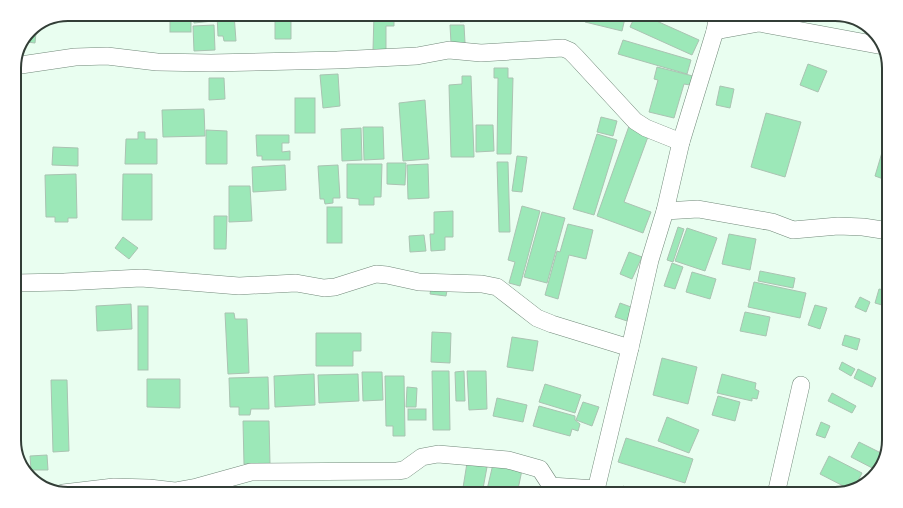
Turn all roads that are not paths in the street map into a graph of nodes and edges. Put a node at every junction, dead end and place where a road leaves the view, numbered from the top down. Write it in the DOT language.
graph roads {
  1 [pos="717,21"];
  2 [pos="715,31"];
  3 [pos="876,45"];
  4 [pos="21,65"];
  5 [pos="681,142"];
  6 [pos="665,211"];
  7 [pos="882,230"];
  8 [pos="21,283"];
  9 [pos="630,348"];
  10 [pos="801,385"];
  11 [pos="197,487"];
  12 [pos="558,487"];
  13 [pos="597,487"];
  14 [pos="778,487"];
  1 -- 2 [label="street"];
  2 -- 3 [label="street"];
  2 -- 5 [label="street"];
  4 -- 5 [label="street"];
  5 -- 6 [label="street"];
  6 -- 7 [label="street"];
  6 -- 9 [label="street"];
  8 -- 9 [label="street"];
  9 -- 13 [label="street"];
  10 -- 14 [label="street"];
  11 -- 12 [label="street"];
}
